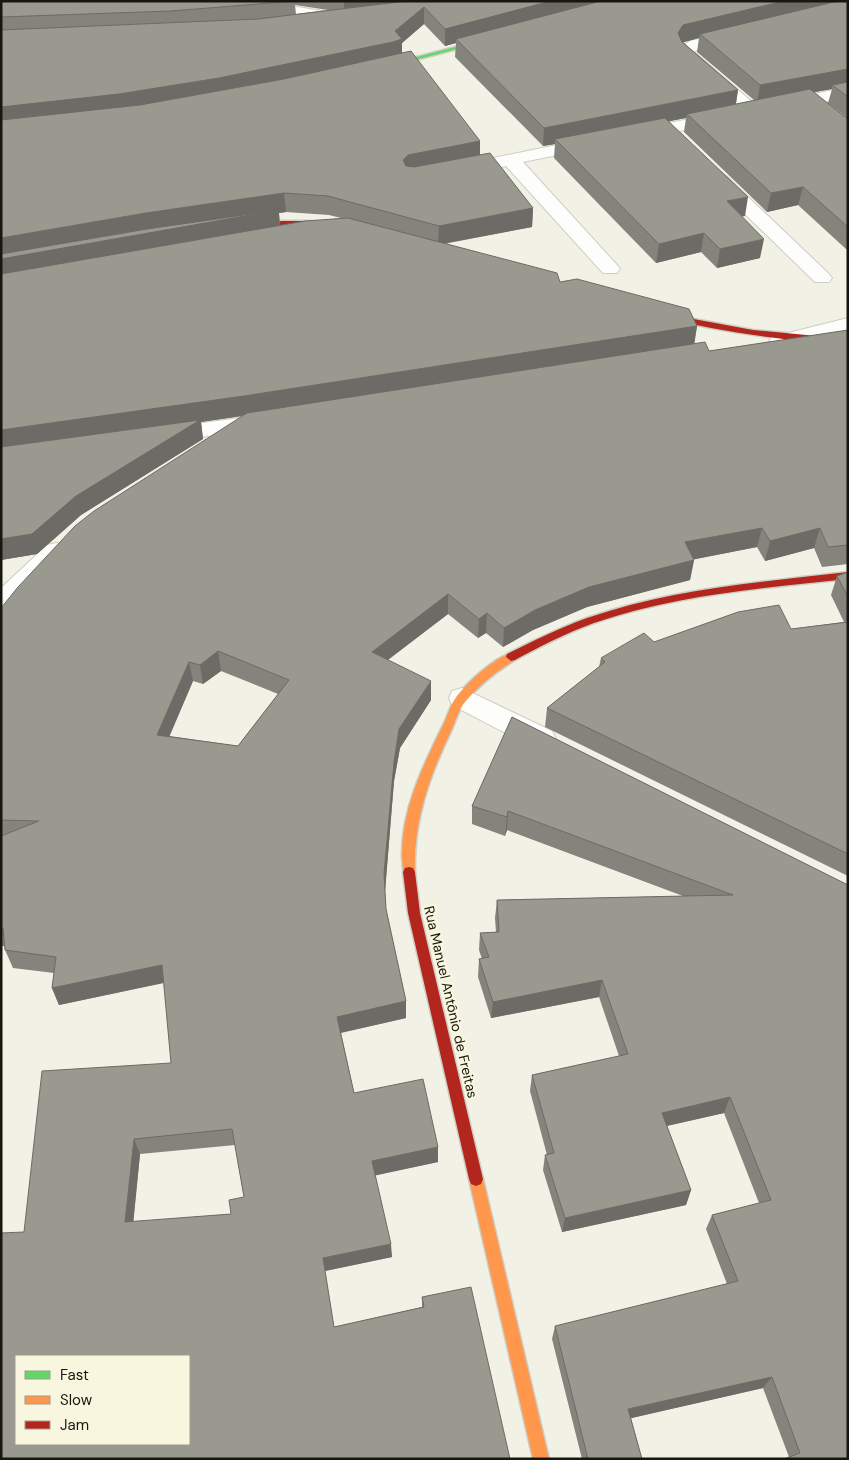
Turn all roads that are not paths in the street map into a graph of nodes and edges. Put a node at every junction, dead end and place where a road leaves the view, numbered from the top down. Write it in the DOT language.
graph roads {
  1 [pos="231,1"];
  2 [pos="296,26"];
  3 [pos="753,30"];
  4 [pos="504,36"];
  5 [pos="370,70"];
  6 [pos="848,92"];
  7 [pos="811,100"];
  8 [pos="752,111"];
  9 [pos="826,112"];
  10 [pos="667,128"];
  11 [pos="681,142"];
  12 [pos="511,160"];
  13 [pos="709,169"];
  14 [pos="443,173"];
  15 [pos="357,231"];
  16 [pos="230,237"];
  17 [pos="610,269"];
  18 [pos="822,278"];
  19 [pos="645,310"];
  20 [pos="848,324"];
  21 [pos="790,339"];
  22 [pos="848,342"];
  23 [pos="721,350"];
  24 [pos="286,418"];
  25 [pos="247,424"];
  26 [pos="142,438"];
  27 [pos="205,450"];
  28 [pos="71,538"];
  29 [pos="848,575"];
  30 [pos="1,603"];
  31 [pos="462,698"];
  32 [pos="567,751"];
  33 [pos="541,1459"];
  1 -- 2 [label="street"];
  3 -- 8 [label="street"];
  4 -- 5 [label="street"];
  6 -- 7 [label="street"];
  7 -- 8 [label="street"];
  7 -- 9 [label="street"];
  8 -- 10 [label="street"];
  10 -- 11 [label="street"];
  10 -- 12 [label="street"];
  12 -- 14 [label="street"];
  12 -- 17 [label="street"];
  13 -- 18 [label="street"];
  15 -- 16 [label="street"];
  19 -- 21 [label="street"];
  20 -- 21 [label="street"];
  21 -- 22 [label="street"];
  21 -- 23 [label="street"];
  24 -- 25 [label="street"];
  25 -- 26 [label="street"];
  25 -- 27 [label="street"];
  28 -- 30 [label="street"];
  29 -- 31 [label="street, Rua Manuel Antônio de Freitas"];
  31 -- 32 [label="street"];
  31 -- 33 [label="street, Rua Manuel Antônio de Freitas"];
}
